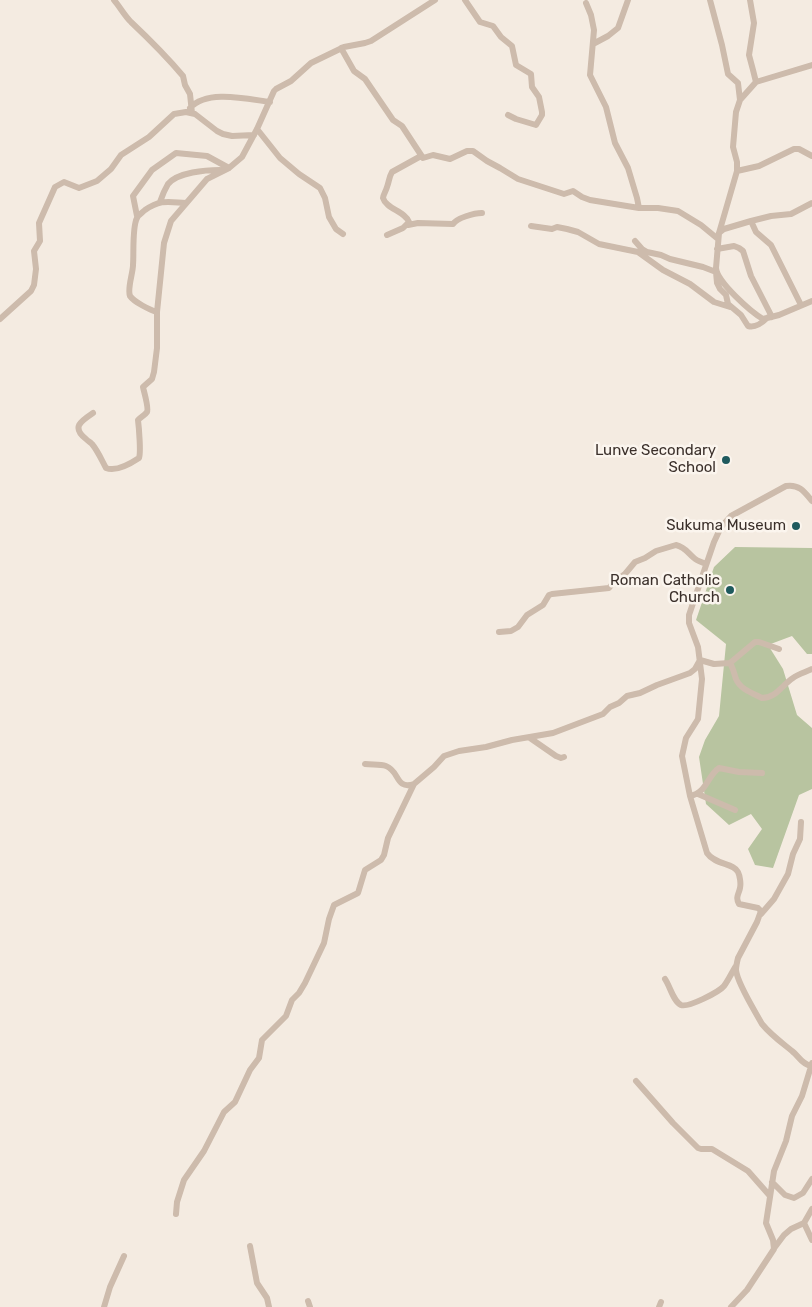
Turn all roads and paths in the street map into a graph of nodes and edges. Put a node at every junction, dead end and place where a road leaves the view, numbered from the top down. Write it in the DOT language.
graph roads {
  1 [pos="114,0"];
  2 [pos="435,0"];
  3 [pos="465,0"];
  4 [pos="628,0"];
  5 [pos="710,0"];
  6 [pos="750,0"];
  7 [pos="586,3"];
  8 [pos="593,44"];
  9 [pos="341,48"];
  10 [pos="812,65"];
  11 [pos="756,82"];
  12 [pos="740,100"];
  13 [pos="270,102"];
  14 [pos="189,111"];
  15 [pos="508,114"];
  16 [pos="256,132"];
  17 [pos="421,156"];
  18 [pos="812,156"];
  19 [pos="227,169"];
  20 [pos="737,171"];
  21 [pos="160,202"];
  22 [pos="186,204"];
  23 [pos="812,204"];
  24 [pos="639,208"];
  25 [pos="482,213"];
  26 [pos="137,216"];
  27 [pos="751,221"];
  28 [pos="408,225"];
  29 [pos="531,226"];
  30 [pos="343,234"];
  31 [pos="387,235"];
  32 [pos="718,236"];
  33 [pos="635,241"];
  34 [pos="717,249"];
  35 [pos="716,272"];
  36 [pos="812,301"];
  37 [pos="801,305"];
  38 [pos="730,307"];
  39 [pos="157,312"];
  40 [pos="770,317"];
  41 [pos="0,319"];
  42 [pos="92,413"];
  43 [pos="812,501"];
  44 [pos="706,564"];
  45 [pos="499,632"];
  46 [pos="779,649"];
  47 [pos="700,660"];
  48 [pos="730,663"];
  49 [pos="812,669"];
  50 [pos="530,738"];
  51 [pos="564,757"];
  52 [pos="365,764"];
  53 [pos="762,773"];
  54 [pos="414,784"];
  55 [pos="698,794"];
  56 [pos="690,796"];
  57 [pos="735,810"];
  58 [pos="801,822"];
  59 [pos="761,914"];
  60 [pos="736,965"];
  61 [pos="665,979"];
  62 [pos="811,1065"];
  63 [pos="636,1081"];
  64 [pos="812,1179"];
  65 [pos="772,1182"];
  66 [pos="770,1196"];
  67 [pos="812,1209"];
  68 [pos="176,1214"];
  69 [pos="804,1223"];
  70 [pos="812,1240"];
  71 [pos="250,1246"];
  72 [pos="775,1247"];
  73 [pos="124,1256"];
  74 [pos="104,1307"];
  75 [pos="268,1307"];
  76 [pos="731,1307"];
  1 -- 14 [label="street"];
  2 -- 9 [label="street"];
  3 -- 15 [label="street"];
  4 -- 8 [label="street"];
  5 -- 12 [label="street"];
  6 -- 11 [label="street"];
  7 -- 8 [label="street"];
  8 -- 24 [label="street"];
  9 -- 13 [label="street"];
  9 -- 17 [label="street"];
  10 -- 11 [label="street"];
  11 -- 12 [label="street"];
  12 -- 20 [label="street"];
  13 -- 14 [label="street"];
  13 -- 16 [label="street"];
  14 -- 16 [label="street"];
  14 -- 41 [label="street"];
  16 -- 19 [label="street"];
  16 -- 30 [label="street"];
  17 -- 24 [label="street"];
  17 -- 28 [label="street"];
  18 -- 20 [label="street"];
  19 -- 21 [label="street"];
  19 -- 22 [label="street"];
  19 -- 26 [label="street"];
  20 -- 32 [label="street"];
  21 -- 22 [label="street"];
  21 -- 26 [label="street"];
  22 -- 39 [label="street"];
  23 -- 27 [label="street"];
  24 -- 32 [label="street"];
  25 -- 28 [label="street"];
  26 -- 39 [label="street"];
  27 -- 32 [label="street"];
  27 -- 37 [label="street"];
  28 -- 31 [label="street"];
  29 -- 38 [label="street"];
  32 -- 34 [label="street"];
  33 -- 35 [label="street"];
  34 -- 35 [label="street"];
  34 -- 40 [label="street"];
  35 -- 38 [label="street"];
  35 -- 40 [label="street"];
  36 -- 37 [label="street"];
  37 -- 40 [label="street"];
  38 -- 40 [label="street"];
  39 -- 42 [label="street"];
  43 -- 44 [label="street"];
  44 -- 45 [label="street"];
  44 -- 47 [label="street"];
  46 -- 48 [label="street"];
  47 -- 48 [label="street"];
  47 -- 50 [label="street"];
  47 -- 56 [label="street"];
  48 -- 49 [label="street"];
  50 -- 51 [label="street"];
  50 -- 54 [label="street"];
  52 -- 54 [label="street"];
  53 -- 55 [label="street"];
  54 -- 68 [label="street"];
  55 -- 56 [label="street"];
  55 -- 57 [label="street"];
  56 -- 59 [label="street"];
  58 -- 59 [label="street"];
  59 -- 60 [label="street"];
  60 -- 61 [label="street"];
  60 -- 62 [label="street"];
  62 -- 65 [label="street"];
  63 -- 66 [label="street"];
  64 -- 65 [label="street"];
  65 -- 66 [label="street"];
  66 -- 72 [label="street"];
  67 -- 69 [label="street"];
  69 -- 70 [label="street"];
  69 -- 72 [label="street"];
  71 -- 75 [label="street"];
  72 -- 76 [label="street"];
  73 -- 74 [label="street"];
}
